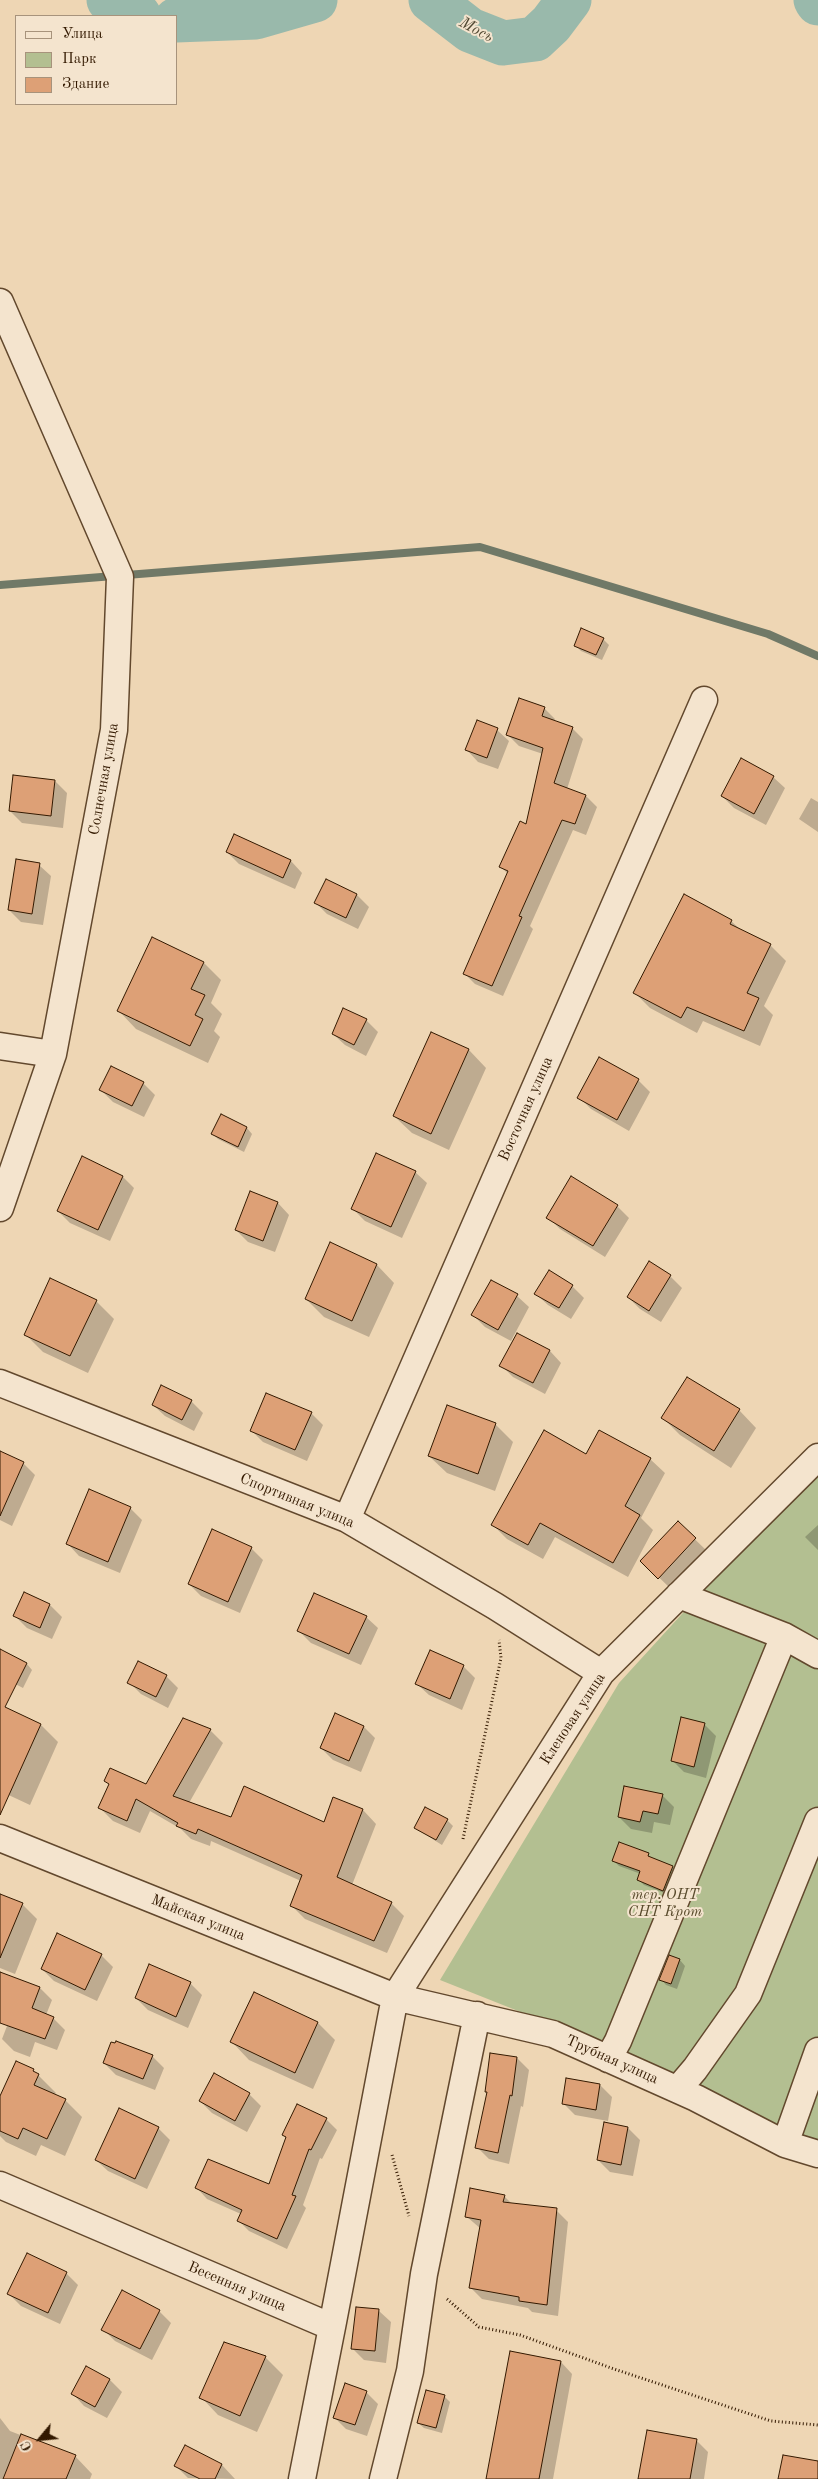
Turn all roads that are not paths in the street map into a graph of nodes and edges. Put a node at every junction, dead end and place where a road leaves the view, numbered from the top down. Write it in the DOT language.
graph roads {
  1 [pos="0,302"];
  2 [pos="704,700"];
  3 [pos="0,1046"];
  4 [pos="53,1054"];
  5 [pos="0,1208"];
  6 [pos="0,1383"];
  7 [pos="818,1458"];
  8 [pos="348,1519"];
  9 [pos="679,1595"];
  10 [pos="784,1636"];
  11 [pos="818,1655"];
  12 [pos="601,1673"];
  13 [pos="818,1821"];
  14 [pos="0,1838"];
  15 [pos="395,1998"];
  16 [pos="477,2015"];
  17 [pos="818,2050"];
  18 [pos="608,2058"];
  19 [pos="678,2089"];
  20 [pos="785,2144"];
  21 [pos="818,2154"];
  22 [pos="0,2185"];
  23 [pos="332,2327"];
  24 [pos="302,2479"];
  25 [pos="383,2479"];
  1 -- 4 [label="street, Солнечная улица"];
  2 -- 8 [label="street, Восточная улица"];
  3 -- 4 [label="street"];
  4 -- 5 [label="street, Солнечная улица"];
  6 -- 8 [label="street, Спортивная улица"];
  7 -- 9 [label="street, Кленовая улица"];
  8 -- 12 [label="street, Спортивная улица"];
  9 -- 10 [label="street"];
  9 -- 12 [label="street, Кленовая улица"];
  10 -- 11 [label="street"];
  10 -- 18 [label="street"];
  12 -- 15 [label="street, Кленовая улица"];
  13 -- 19 [label="street"];
  14 -- 15 [label="street, Майская улица"];
  15 -- 16 [label="street, Трубная улица"];
  15 -- 23 [label="street"];
  16 -- 18 [label="street, Трубная улица"];
  16 -- 25 [label="street"];
  17 -- 20 [label="street"];
  18 -- 19 [label="street, Трубная улица"];
  19 -- 20 [label="street, Трубная улица"];
  20 -- 21 [label="street, Трубная улица"];
  22 -- 23 [label="street, Весенняя улица"];
  23 -- 24 [label="street"];
}
